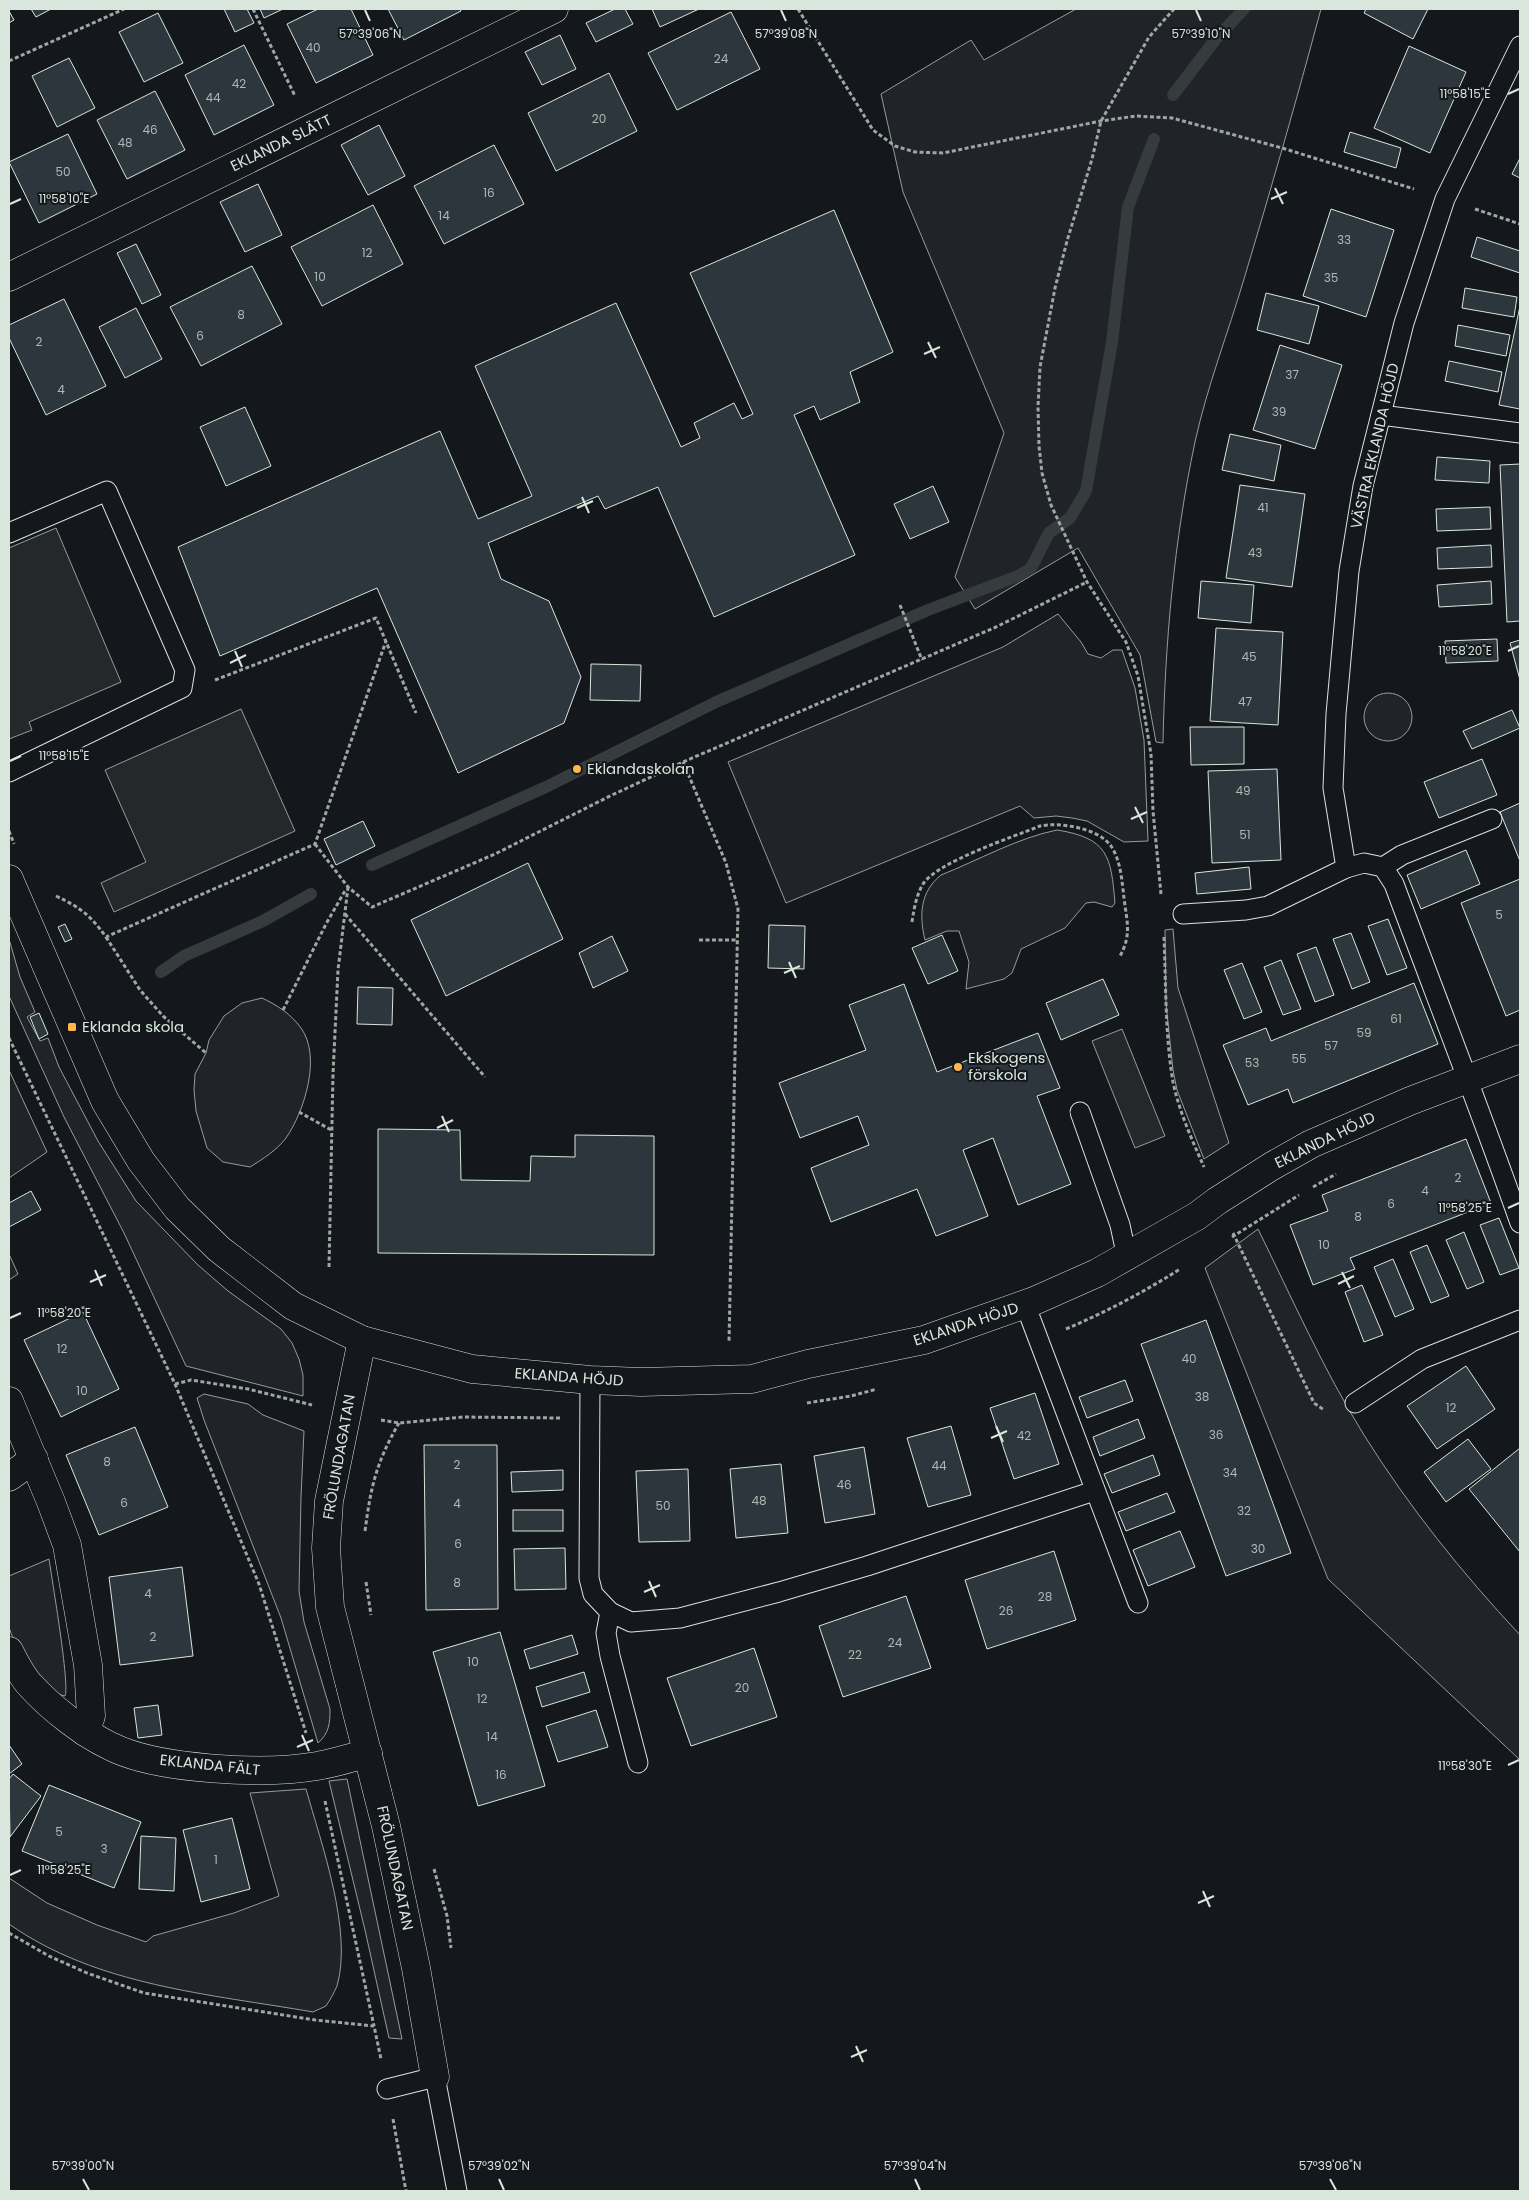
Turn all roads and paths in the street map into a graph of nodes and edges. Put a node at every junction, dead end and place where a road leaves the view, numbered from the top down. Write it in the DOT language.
graph roads {
  1 [pos="124,9"];
  2 [pos="253,9"];
  3 [pos="554,9"];
  4 [pos="798,9"];
  5 [pos="1174,9"];
  6 [pos="1520,46"];
  7 [pos="9,61"];
  8 [pos="1101,121"];
  9 [pos="311,128"];
  10 [pos="1445,199"];
  11 [pos="1520,224"];
  12 [pos="9,277"];
  13 [pos="1382,416"];
  14 [pos="1520,433"];
  15 [pos="9,533"];
  16 [pos="1087,582"];
  17 [pos="900,605"];
  18 [pos="386,641"];
  19 [pos="922,660"];
  20 [pos="185,670"];
  21 [pos="416,712"];
  22 [pos="683,762"];
  23 [pos="9,772"];
  24 [pos="1492,819"];
  25 [pos="9,832"];
  26 [pos="315,844"];
  27 [pos="16,848"];
  28 [pos="1384,867"];
  29 [pos="1346,868"];
  30 [pos="9,879"];
  31 [pos="348,886"];
  32 [pos="1161,895"];
  33 [pos="20,906"];
  34 [pos="345,914"];
  35 [pos="1183,914"];
  36 [pos="912,922"];
  37 [pos="1163,932"];
  38 [pos="106,937"];
  39 [pos="698,940"];
  40 [pos="737,940"];
  41 [pos="1119,958"];
  42 [pos="283,1010"];
  43 [pos="9,1038"];
  44 [pos="206,1053"];
  45 [pos="1520,1060"];
  46 [pos="486,1077"];
  47 [pos="1468,1080"];
  48 [pos="299,1112"];
  49 [pos="1080,1112"];
  50 [pos="333,1131"];
  51 [pos="1212,1163"];
  52 [pos="1205,1168"];
  53 [pos="1197,1173"];
  54 [pos="1217,1201"];
  55 [pos="1520,1222"];
  56 [pos="1127,1258"];
  57 [pos="329,1267"];
  58 [pos="1025,1304"];
  59 [pos="1520,1320"];
  60 [pos="362,1340"];
  61 [pos="734,1347"];
  62 [pos="590,1380"];
  63 [pos="176,1384"];
  64 [pos="9,1401"];
  65 [pos="1355,1403"];
  66 [pos="346,1414"];
  67 [pos="399,1423"];
  68 [pos="34,1459"];
  69 [pos="9,1477"];
  70 [pos="1094,1491"];
  71 [pos="365,1534"];
  72 [pos="366,1580"];
  73 [pos="1138,1603"];
  74 [pos="610,1612"];
  75 [pos="372,1620"];
  76 [pos="9,1651"];
  77 [pos="85,1732"];
  78 [pos="368,1753"];
  79 [pos="638,1763"];
  80 [pos="316,1766"];
  81 [pos="434,1868"];
  82 [pos="9,1933"];
  83 [pos="451,1954"];
  84 [pos="315,2020"];
  85 [pos="374,2026"];
  86 [pos="435,2078"];
  87 [pos="387,2089"];
  88 [pos="400,2153"];
  89 [pos="406,2191"];
  90 [pos="457,2191"];
  1 -- 7 [label="path"];
  2 -- 9 [label="path"];
  3 -- 9 [label="street, EKLANDA SLÄTT"];
  4 -- 8 [label="path"];
  5 -- 8 [label="path"];
  6 -- 10 [label="lane, VÄSTRA EKLANDA HÖJD"];
  8 -- 10 [label="path"];
  8 -- 16 [label="path"];
  9 -- 12 [label="street, EKLANDA SLÄTT"];
  10 -- 11 [label="path"];
  10 -- 13 [label="lane, VÄSTRA EKLANDA HÖJD"];
  13 -- 14 [label="lane"];
  13 -- 29 [label="lane, VÄSTRA EKLANDA HÖJD"];
  15 -- 20 [label="lane"];
  16 -- 19 [label="path"];
  16 -- 32 [label="path"];
  17 -- 19 [label="path"];
  18 -- 20 [label="path"];
  18 -- 21 [label="path"];
  18 -- 26 [label="path"];
  19 -- 22 [label="path"];
  20 -- 23 [label="lane"];
  22 -- 31 [label="path"];
  22 -- 40 [label="path"];
  24 -- 28 [label="lane"];
  25 -- 27 [label="path"];
  26 -- 31 [label="path"];
  26 -- 38 [label="path"];
  28 -- 29 [label="lane"];
  28 -- 47 [label="lane"];
  29 -- 35 [label="lane"];
  30 -- 33 [label="street"];
  31 -- 34 [label="path"];
  31 -- 42 [label="path"];
  33 -- 38 [label="path"];
  33 -- 60 [label="street"];
  34 -- 46 [label="path"];
  34 -- 50 [label="path"];
  36 -- 41 [label="path"];
  37 -- 52 [label="path"];
  38 -- 44 [label="path"];
  39 -- 40 [label="path"];
  40 -- 61 [label="path"];
  43 -- 63 [label="path"];
  45 -- 47 [label="street, EKLANDA HÖJD"];
  47 -- 54 [label="street, EKLANDA HÖJD"];
  47 -- 55 [label="lane"];
  48 -- 50 [label="path"];
  49 -- 56 [label="lane"];
  50 -- 57 [label="path"];
  51 -- 52 [label="path"];
  52 -- 53 [label="path"];
  52 -- 54 [label="path"];
  54 -- 56 [label="street, EKLANDA HÖJD"];
  54 -- 65 [label="path"];
  56 -- 58 [label="street, EKLANDA HÖJD"];
  58 -- 62 [label="street, EKLANDA HÖJD"];
  58 -- 70 [label="lane"];
  59 -- 65 [label="lane"];
  60 -- 62 [label="street, EKLANDA HÖJD"];
  60 -- 66 [label="street, FRÖLUNDAGATAN"];
  62 -- 74 [label="lane"];
  63 -- 66 [label="path"];
  63 -- 80 [label="path"];
  64 -- 68 [label="street"];
  66 -- 78 [label="street, FRÖLUNDAGATAN"];
  67 -- 71 [label="path"];
  68 -- 69 [label="street"];
  68 -- 77 [label="street"];
  70 -- 73 [label="lane"];
  70 -- 74 [label="lane"];
  72 -- 75 [label="path"];
  74 -- 79 [label="lane"];
  76 -- 77 [label="street, EKLANDA FÄLT"];
  77 -- 80 [label="street, EKLANDA FÄLT"];
  78 -- 80 [label="street, EKLANDA FÄLT"];
  78 -- 86 [label="street, FRÖLUNDAGATAN"];
  80 -- 85 [label="path"];
  81 -- 83 [label="path"];
  82 -- 84 [label="path"];
  86 -- 87 [label="lane"];
  86 -- 90 [label="lane, FRÖLUNDAGATAN"];
  88 -- 89 [label="path"];
}
